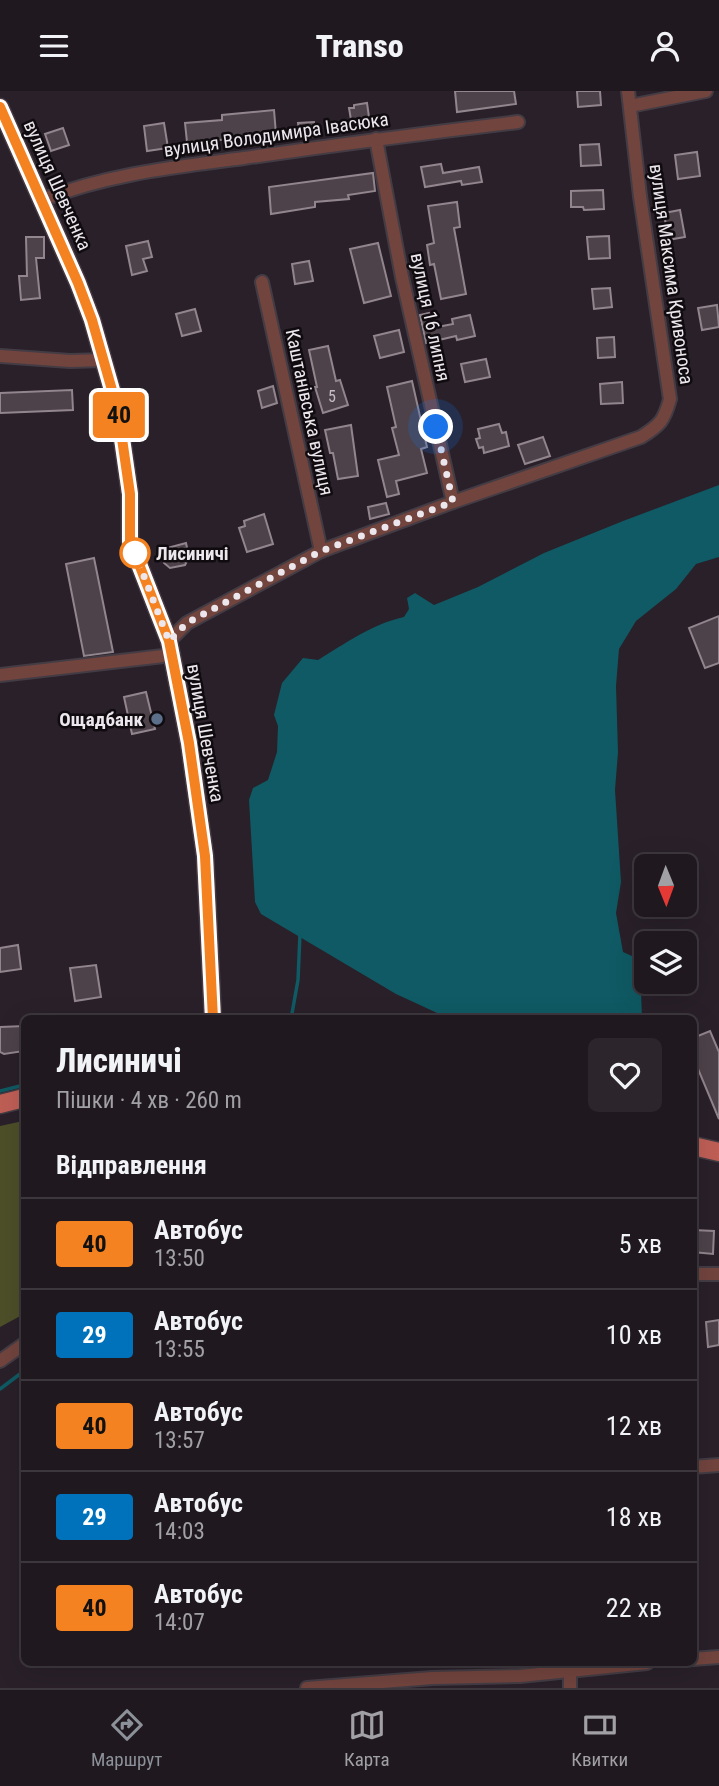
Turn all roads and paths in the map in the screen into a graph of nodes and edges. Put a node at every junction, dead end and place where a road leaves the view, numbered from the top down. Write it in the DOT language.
graph roads {
  1 [pos="628,91"];
  2 [pos="706,91"];
  3 [pos="630,106"];
  4 [pos="0,107"];
  5 [pos="518,122"];
  6 [pos="376,139"];
  7 [pos="42,199"];
  8 [pos="262,282"];
  9 [pos="0,356"];
  10 [pos="104,360"];
  11 [pos="453,502"];
  12 [pos="321,551"];
  13 [pos="171,648"];
  14 [pos="0,675"];
  15 [pos="213,1015"];
  16 [pos="21,1099"];
  17 [pos="0,1104"];
  18 [pos="697,1147"];
  19 [pos="719,1152"];
  20 [pos="697,1274"];
  21 [pos="719,1274"];
  22 [pos="21,1346"];
  23 [pos="0,1361"];
  24 [pos="719,1465"];
  25 [pos="697,1467"];
  26 [pos="719,1657"];
  27 [pos="697,1659"];
  28 [pos="618,1666"];
  29 [pos="570,1671"];
  30 [pos="307,1688"];
  31 [pos="570,1688"];
  1 -- 3 [label="street, вулиця Максима Кривоноса"];
  2 -- 3 [label="street"];
  3 -- 11 [label="street, вулиця Максима Кривоноса"];
  4 -- 7 [label="main road, вулиця Шевченка"];
  5 -- 6 [label="street, вулиця Володимира Івасюка"];
  6 -- 7 [label="street, вулиця Володимира Івасюка"];
  6 -- 11 [label="street, вулиця 16 липня"];
  7 -- 10 [label="main road, вулиця Шевченка"];
  8 -- 12 [label="street, Каштанівська вулиця"];
  9 -- 10 [label="street"];
  10 -- 13 [label="main road, вулиця Шевченка"];
  11 -- 12 [label="street, вулиця Максима Кривоноса"];
  12 -- 13 [label="street, вулиця Максима Кривоноса"];
  13 -- 14 [label="street"];
  13 -- 15 [label="main road, вулиця Шевченка"];
  16 -- 17 [label="main road"];
  18 -- 19 [label="main road"];
  20 -- 21 [label="street"];
  22 -- 23 [label="street"];
  24 -- 25 [label="street"];
  26 -- 27 [label="street"];
  28 -- 29 [label="street"];
  29 -- 30 [label="street"];
  29 -- 31 [label="street"];
}
